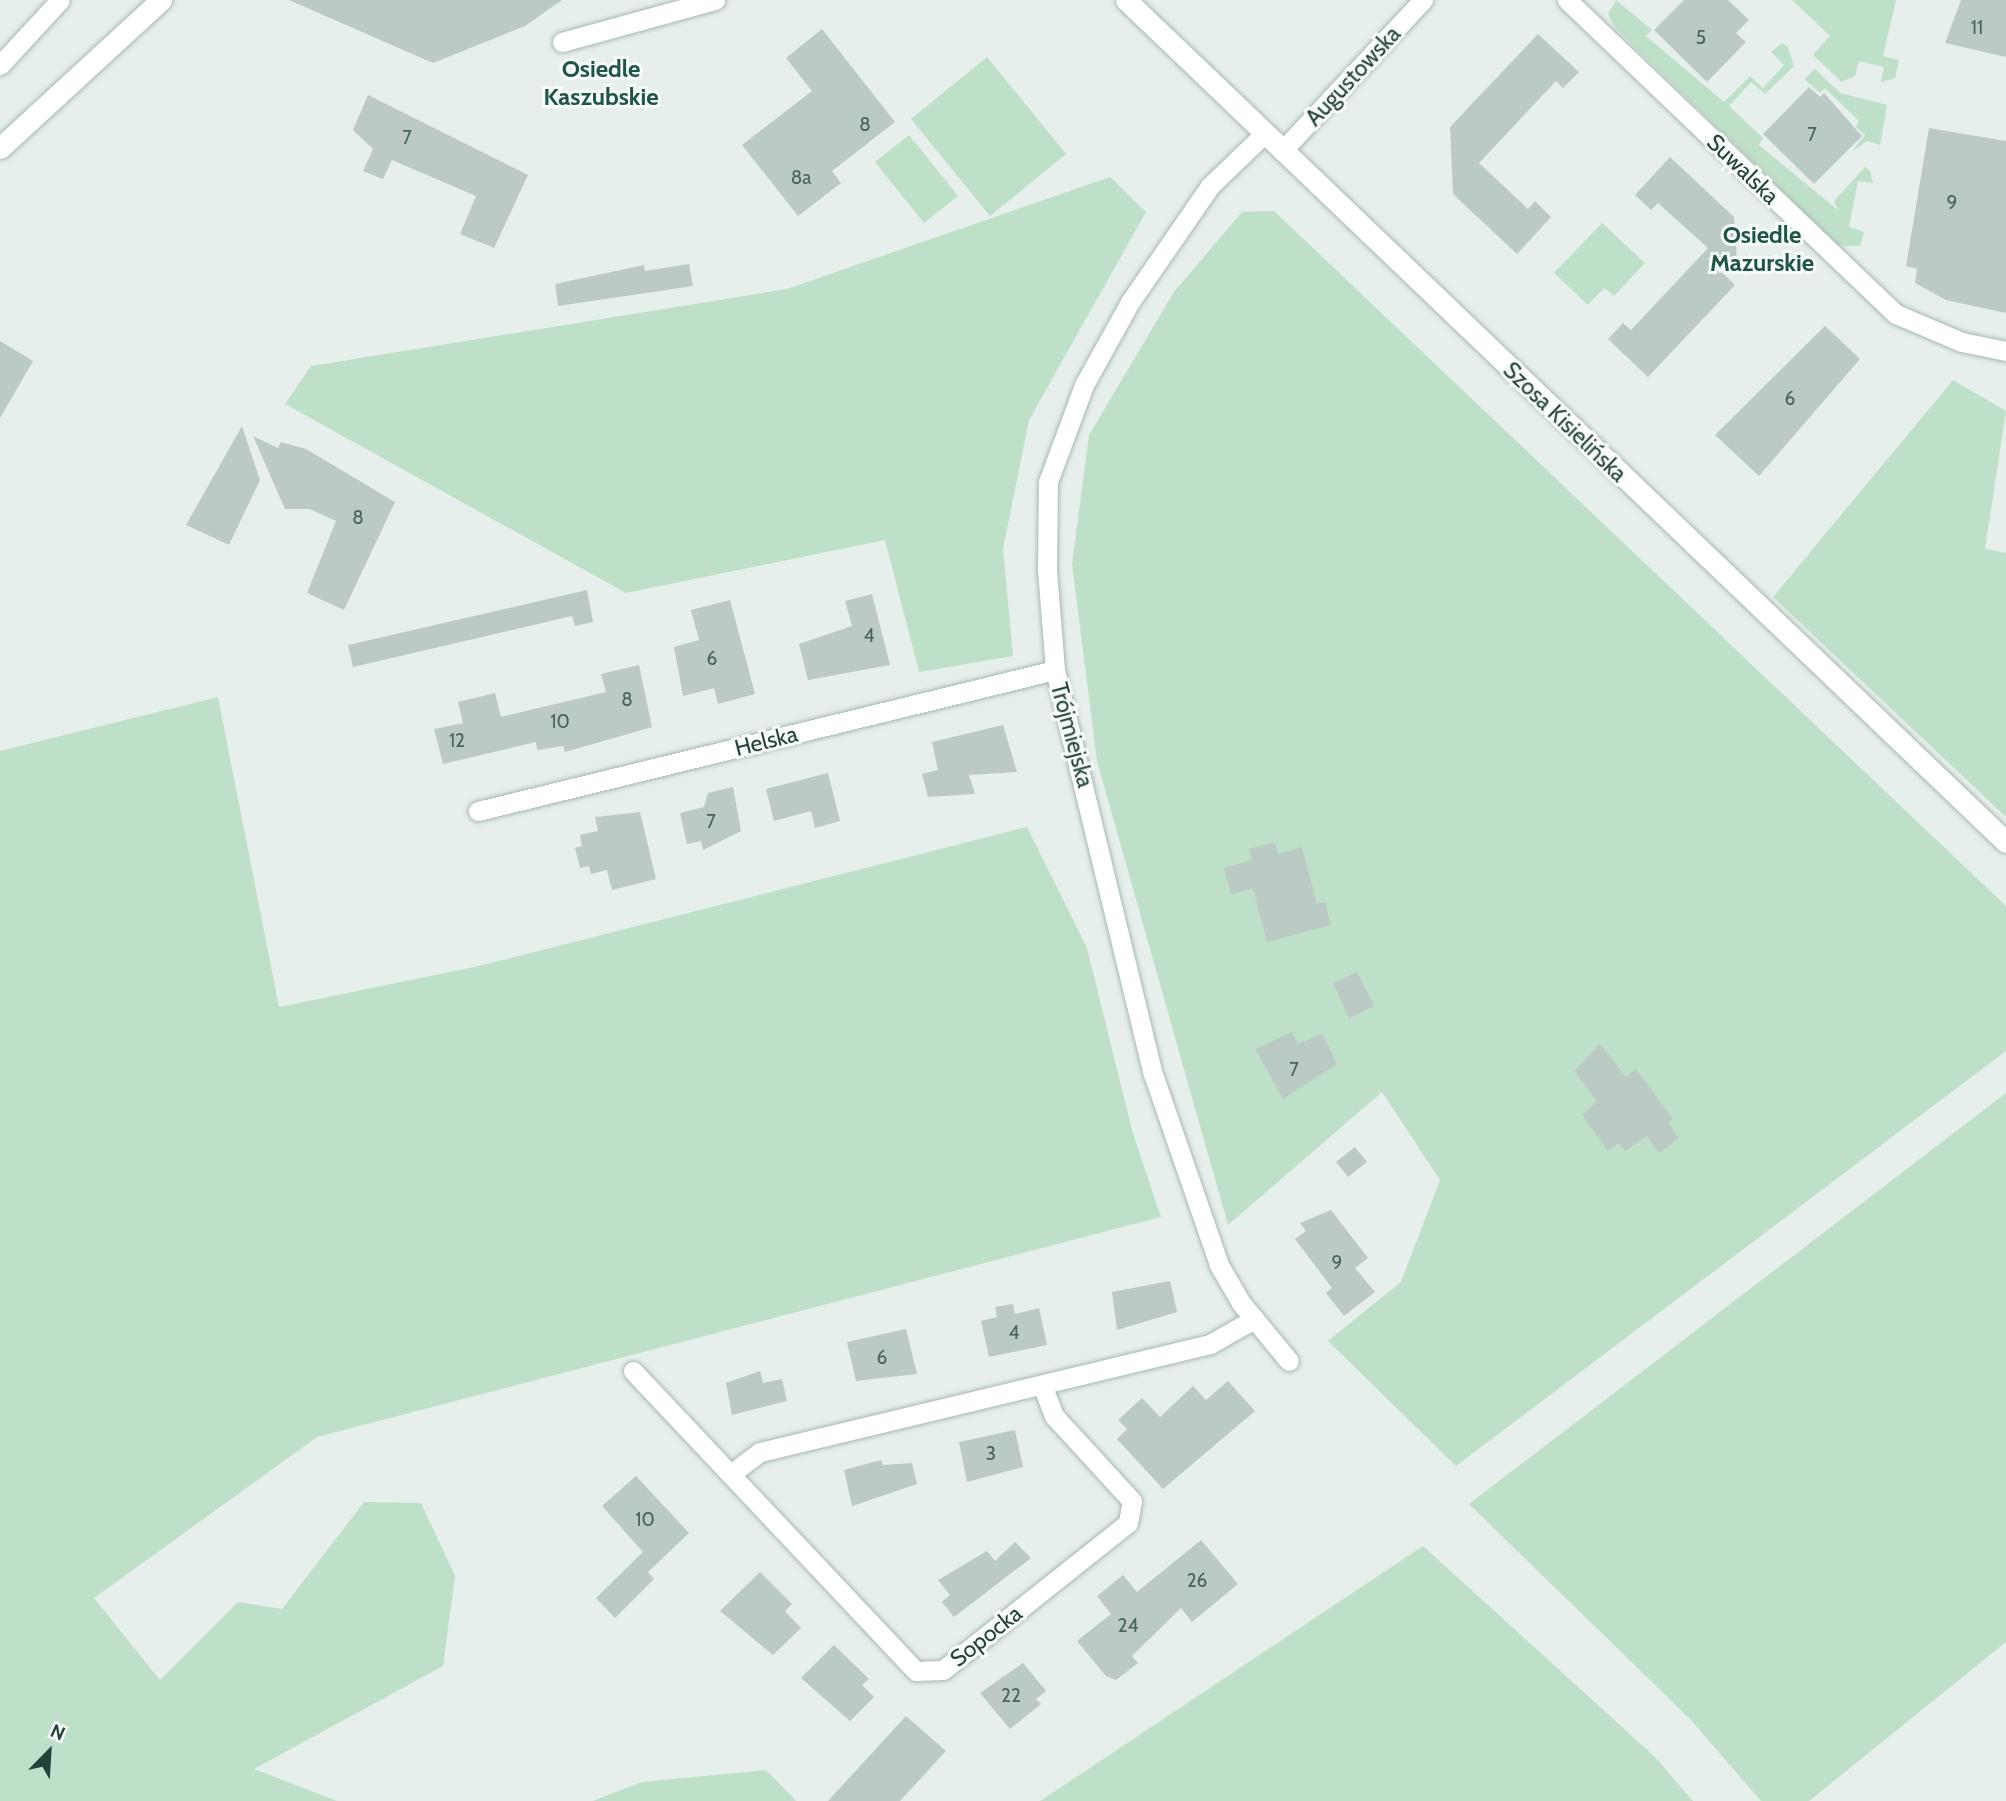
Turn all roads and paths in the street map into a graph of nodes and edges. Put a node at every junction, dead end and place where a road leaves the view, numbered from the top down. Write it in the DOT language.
graph roads {
  1 [pos="60,0"];
  2 [pos="161,0"];
  3 [pos="715,0"];
  4 [pos="1126,0"];
  5 [pos="1423,0"];
  6 [pos="1567,0"];
  7 [pos="562,42"];
  8 [pos="0,65"];
  9 [pos="1264,134"];
  10 [pos="0,148"];
  11 [pos="1282,151"];
  12 [pos="2006,351"];
  13 [pos="1055,670"];
  14 [pos="478,811"];
  15 [pos="2006,842"];
  16 [pos="1254,1320"];
  17 [pos="1289,1361"];
  18 [pos="633,1371"];
  19 [pos="1042,1385"];
  20 [pos="732,1473"];
  1 -- 8 [label="street"];
  2 -- 10 [label="street"];
  3 -- 7 [label="street"];
  4 -- 9 [label="street, Szosa Kisielińska"];
  5 -- 11 [label="street, Augustowska"];
  6 -- 12 [label="street, Suwalska"];
  9 -- 11 [label="street, Szosa Kisielińska"];
  9 -- 13 [label="street, Trójmiejska"];
  11 -- 15 [label="street, Szosa Kisielińska"];
  13 -- 14 [label="street, Helska"];
  13 -- 16 [label="street, Trójmiejska"];
  16 -- 17 [label="street, Trójmiejska"];
  16 -- 19 [label="street"];
  18 -- 20 [label="street, Sopocka"];
  19 -- 20 [label="street"];
  19 -- 20 [label="street, Sopocka"];
}
